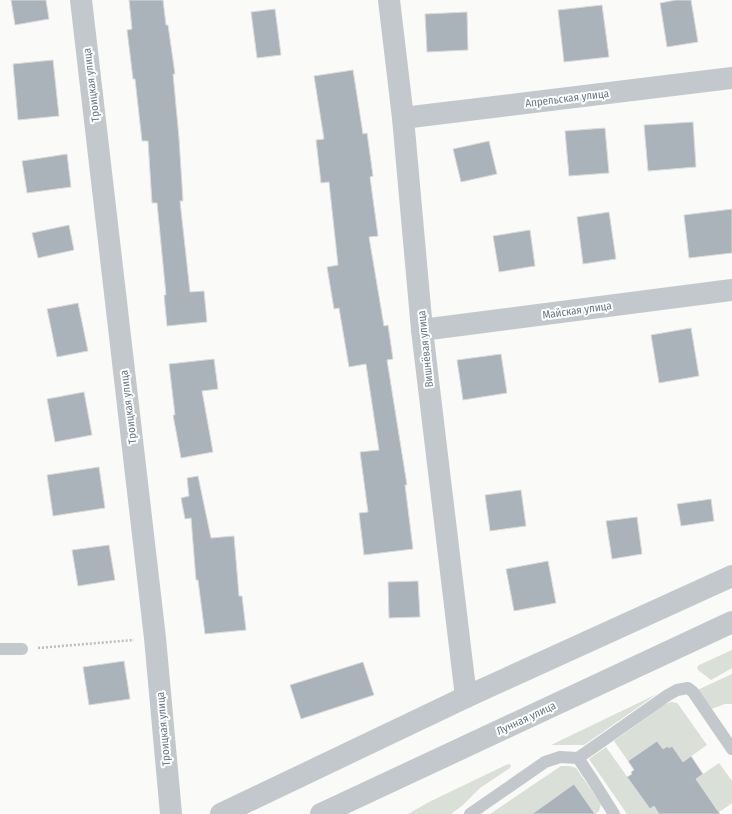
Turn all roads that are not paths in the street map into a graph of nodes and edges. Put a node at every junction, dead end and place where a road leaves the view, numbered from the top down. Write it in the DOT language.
graph roads {
  1 [pos="81,0"];
  2 [pos="388,0"];
  3 [pos="732,78"];
  4 [pos="402,118"];
  5 [pos="732,290"];
  6 [pos="422,330"];
  7 [pos="732,576"];
  8 [pos="732,622"];
  9 [pos="0,649"];
  10 [pos="22,649"];
  11 [pos="466,697"];
  12 [pos="732,749"];
  13 [pos="578,758"];
  14 [pos="171,814"];
  15 [pos="221,814"];
  16 [pos="321,814"];
  17 [pos="470,814"];
  18 [pos="614,814"];
  1 -- 14 [label="street, Троицкая улица"];
  2 -- 4 [label="street, Вишнёвая улица"];
  3 -- 4 [label="street, Апрельская улица"];
  4 -- 6 [label="street, Вишнёвая улица"];
  5 -- 6 [label="street, Майская улица"];
  6 -- 11 [label="street, Вишнёвая улица"];
  7 -- 11 [label="street"];
  8 -- 16 [label="street, Лунная улица"];
  9 -- 10 [label="lane"];
  11 -- 15 [label="street"];
  12 -- 13 [label="lane"];
  13 -- 17 [label="lane"];
  13 -- 18 [label="lane"];
}
